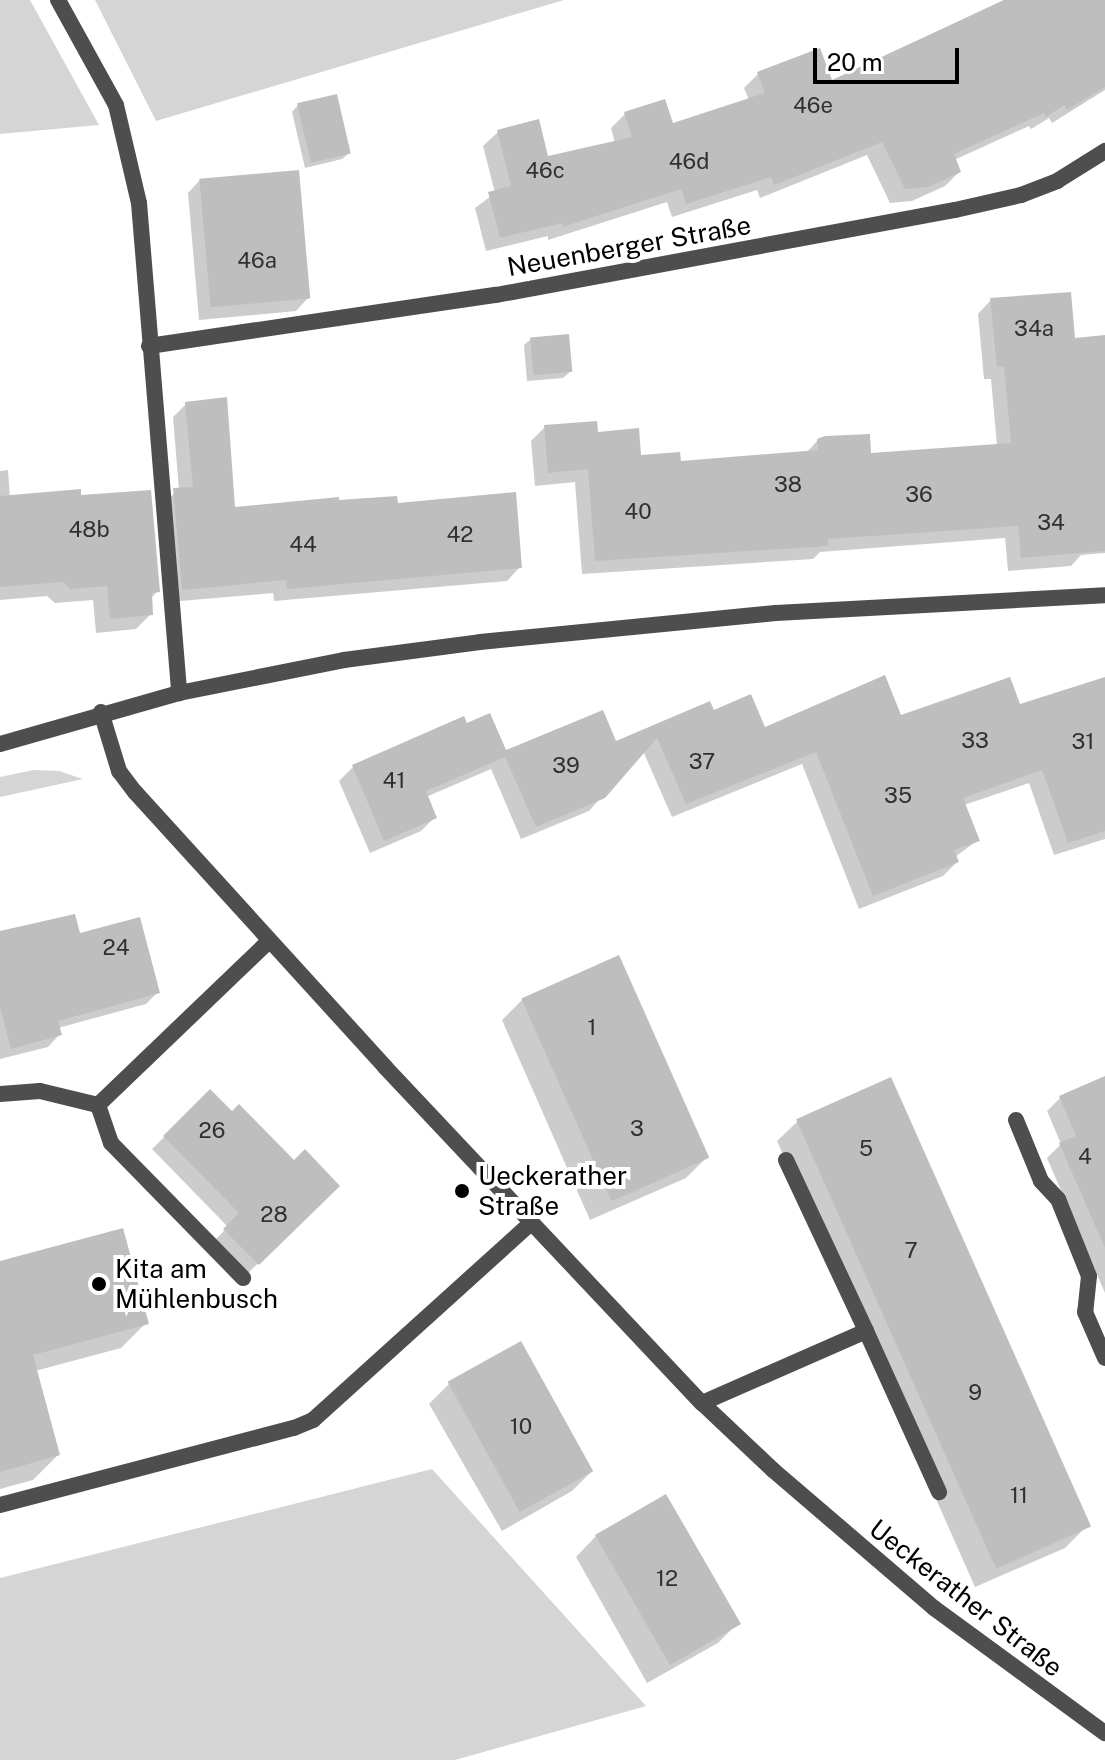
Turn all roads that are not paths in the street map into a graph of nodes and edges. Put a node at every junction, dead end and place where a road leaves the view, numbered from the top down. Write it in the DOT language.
graph roads {
  1 [pos="58,0"];
  2 [pos="1105,151"];
  3 [pos="149,346"];
  4 [pos="1105,595"];
  5 [pos="179,693"];
  6 [pos="101,712"];
  7 [pos="0,744"];
  8 [pos="269,941"];
  9 [pos="0,1094"];
  10 [pos="98,1105"];
  11 [pos="1016,1120"];
  12 [pos="786,1160"];
  13 [pos="531,1223"];
  14 [pos="243,1278"];
  15 [pos="866,1331"];
  16 [pos="1105,1358"];
  17 [pos="702,1403"];
  18 [pos="939,1492"];
  19 [pos="0,1505"];
  20 [pos="1105,1733"];
  1 -- 3 [label="street"];
  2 -- 3 [label="street, Neuenberger Straße"];
  3 -- 5 [label="street"];
  4 -- 5 [label="street"];
  5 -- 6 [label="street"];
  6 -- 7 [label="street"];
  6 -- 8 [label="street, Ueckerather Straße"];
  8 -- 10 [label="street"];
  8 -- 13 [label="street, Ueckerather Straße"];
  9 -- 10 [label="street"];
  10 -- 14 [label="street"];
  11 -- 16 [label="street"];
  12 -- 15 [label="street"];
  13 -- 17 [label="street, Ueckerather Straße"];
  13 -- 19 [label="street"];
  15 -- 17 [label="street"];
  15 -- 18 [label="street"];
  17 -- 20 [label="street, Ueckerather Straße"];
}
